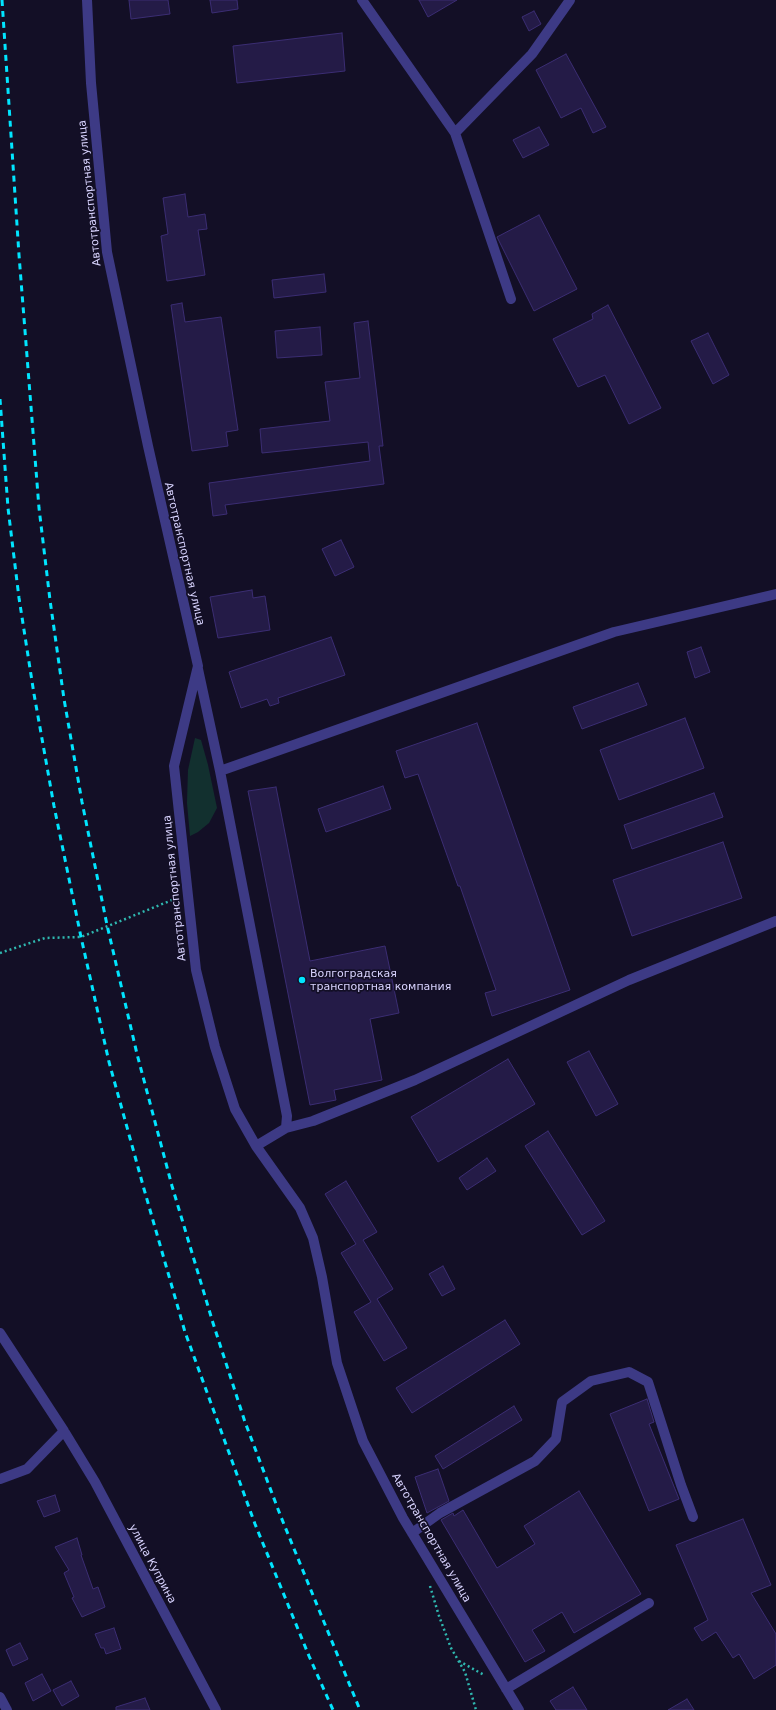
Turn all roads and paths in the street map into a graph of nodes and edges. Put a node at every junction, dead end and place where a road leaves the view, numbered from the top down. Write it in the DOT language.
graph roads {
  1 [pos="87,0"];
  2 [pos="362,0"];
  3 [pos="570,0"];
  4 [pos="455,132"];
  5 [pos="511,299"];
  6 [pos="776,594"];
  7 [pos="198,666"];
  8 [pos="220,770"];
  9 [pos="187,894"];
  10 [pos="776,921"];
  11 [pos="0,953"];
  12 [pos="286,1128"];
  13 [pos="256,1146"];
  14 [pos="0,1333"];
  15 [pos="64,1431"];
  16 [pos="0,1480"];
  17 [pos="693,1517"];
  18 [pos="412,1533"];
  19 [pos="429,1584"];
  20 [pos="649,1603"];
  21 [pos="458,1661"];
  22 [pos="488,1677"];
  23 [pos="506,1689"];
  24 [pos="0,1697"];
  25 [pos="7,1710"];
  26 [pos="216,1710"];
  27 [pos="476,1710"];
  28 [pos="519,1710"];
  1 -- 7 [label="street, Автотранспортная улица"];
  2 -- 4 [label="street"];
  3 -- 4 [label="street"];
  4 -- 5 [label="street"];
  6 -- 8 [label="street"];
  7 -- 8 [label="street"];
  7 -- 9 [label="street, Автотранспортная улица"];
  8 -- 12 [label="street"];
  9 -- 11 [label="path"];
  9 -- 13 [label="street, Автотранспортная улица"];
  10 -- 12 [label="street"];
  12 -- 13 [label="street"];
  13 -- 18 [label="street, Автотранспортная улица"];
  14 -- 15 [label="street, улица Куприна"];
  15 -- 16 [label="street"];
  15 -- 26 [label="street, улица Куприна"];
  17 -- 18 [label="street"];
  18 -- 23 [label="street, Автотранспортная улица"];
  19 -- 21 [label="path"];
  20 -- 23 [label="street"];
  21 -- 22 [label="path"];
  21 -- 27 [label="path"];
  23 -- 28 [label="street, Автотранспортная улица"];
  24 -- 25 [label="street"];
}
